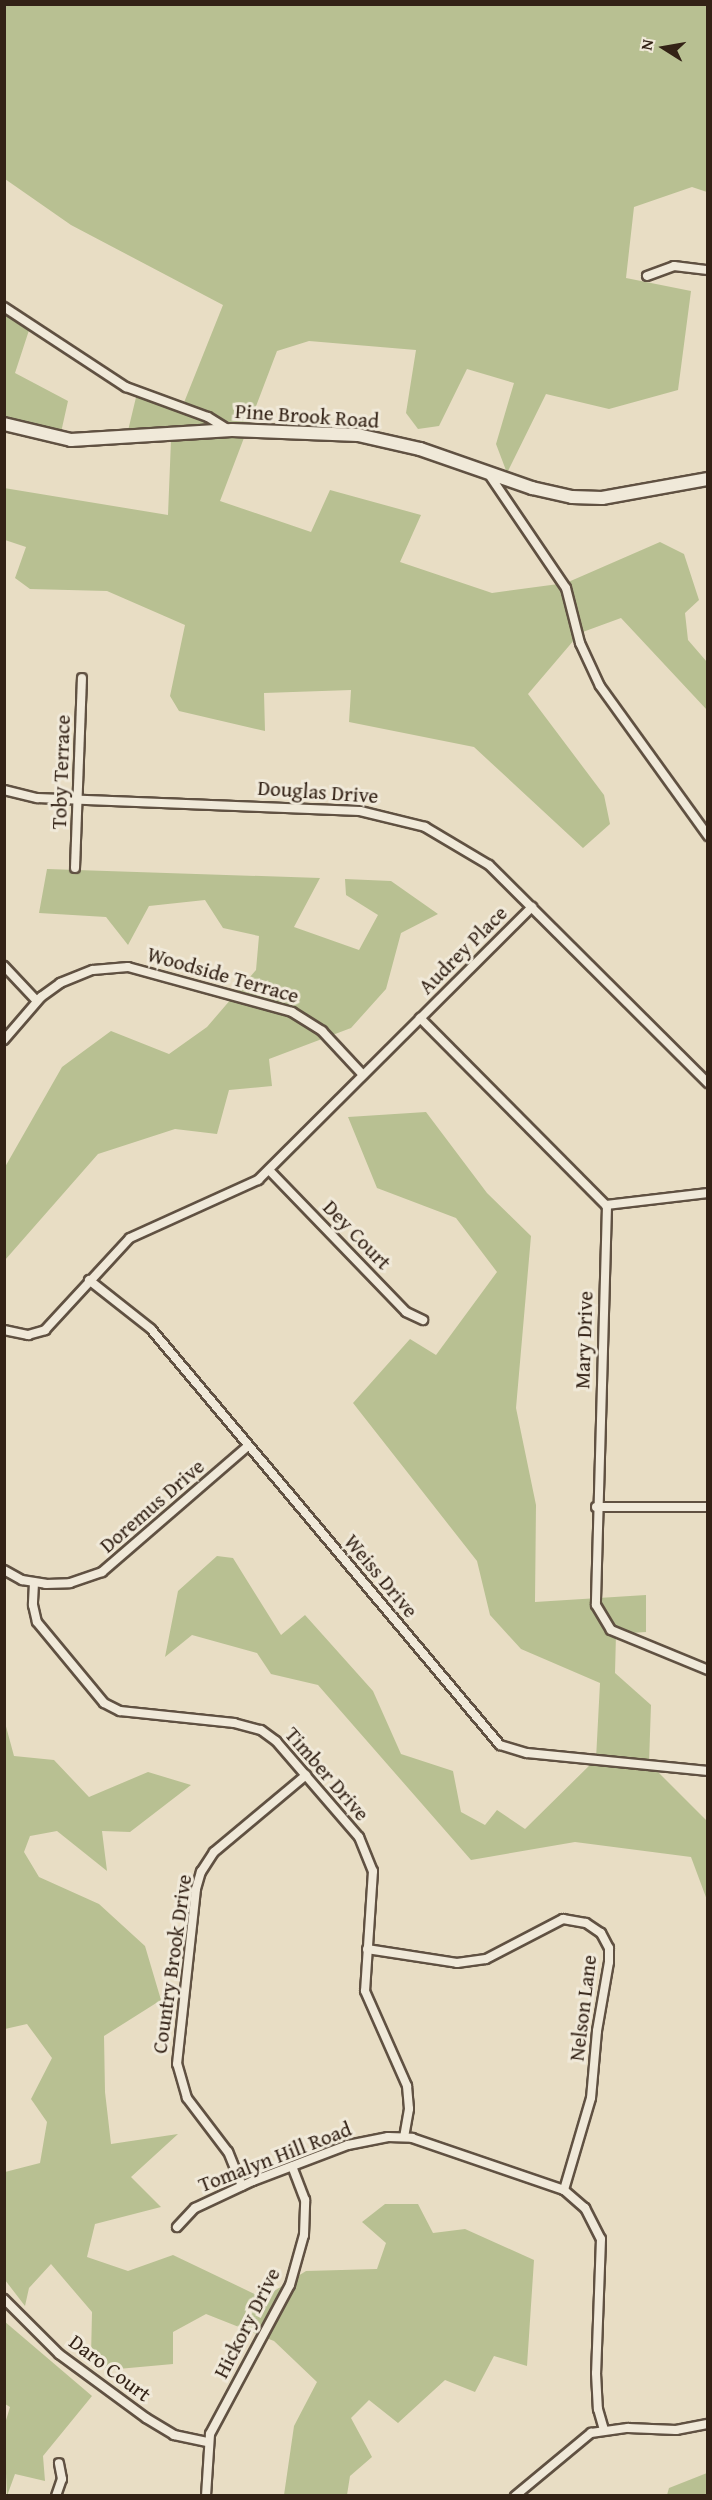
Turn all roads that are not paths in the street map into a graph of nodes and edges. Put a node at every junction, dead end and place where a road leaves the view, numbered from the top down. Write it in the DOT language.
graph roads {
  1 [pos="708,270"];
  2 [pos="647,276"];
  3 [pos="4,307"];
  4 [pos="4,424"];
  5 [pos="229,430"];
  6 [pos="488,472"];
  7 [pos="708,479"];
  8 [pos="82,678"];
  9 [pos="4,790"];
  10 [pos="78,800"];
  11 [pos="708,836"];
  12 [pos="75,868"];
  13 [pos="532,907"];
  14 [pos="4,966"];
  15 [pos="37,1001"];
  16 [pos="420,1018"];
  17 [pos="4,1040"];
  18 [pos="363,1075"];
  19 [pos="708,1083"];
  20 [pos="269,1170"];
  21 [pos="708,1193"];
  22 [pos="606,1205"];
  23 [pos="89,1280"];
  24 [pos="423,1320"];
  25 [pos="4,1330"];
  26 [pos="248,1446"];
  27 [pos="596,1507"];
  28 [pos="708,1508"];
  29 [pos="4,1570"];
  30 [pos="34,1583"];
  31 [pos="708,1670"];
  32 [pos="708,1771"];
  33 [pos="306,1775"];
  34 [pos="367,1948"];
  35 [pos="404,2137"];
  36 [pos="292,2166"];
  37 [pos="242,2186"];
  38 [pos="564,2190"];
  39 [pos="177,2228"];
  40 [pos="4,2299"];
  41 [pos="708,2424"];
  42 [pos="604,2430"];
  43 [pos="208,2442"];
  44 [pos="58,2463"];
  45 [pos="56,2496"];
  46 [pos="206,2496"];
  47 [pos="515,2496"];
  1 -- 2 [label="street"];
  3 -- 5 [label="street"];
  4 -- 5 [label="street, Pine Brook Road"];
  5 -- 6 [label="street, Pine Brook Road"];
  6 -- 7 [label="street, Pine Brook Road"];
  6 -- 11 [label="street"];
  8 -- 10 [label="street, Toby Terrace"];
  9 -- 10 [label="street, Douglas Drive"];
  10 -- 12 [label="street, Toby Terrace"];
  10 -- 13 [label="street, Douglas Drive"];
  13 -- 16 [label="street, Audrey Place"];
  13 -- 19 [label="street, Douglas Drive"];
  14 -- 15 [label="street"];
  15 -- 17 [label="street, Woodside Terrace"];
  15 -- 18 [label="street, Woodside Terrace"];
  16 -- 18 [label="street"];
  16 -- 22 [label="street"];
  18 -- 20 [label="street"];
  20 -- 23 [label="street"];
  20 -- 24 [label="street, Dey Court"];
  21 -- 22 [label="street"];
  22 -- 27 [label="street, Mary Drive"];
  23 -- 25 [label="street"];
  23 -- 26 [label="street, Weiss Drive"];
  26 -- 30 [label="street, Doremus Drive"];
  26 -- 32 [label="street, Weiss Drive"];
  27 -- 28 [label="street"];
  27 -- 31 [label="street, Mary Drive"];
  29 -- 30 [label="street, Doremus Drive"];
  30 -- 33 [label="street, Timber Drive"];
  33 -- 34 [label="street, Timber Drive"];
  33 -- 37 [label="street, Country Brook Drive"];
  34 -- 35 [label="street, Timber Drive"];
  34 -- 38 [label="street, Nelson Lane"];
  35 -- 36 [label="street, Tomalyn Hill Road"];
  35 -- 38 [label="street, Tomalyn Hill Road"];
  36 -- 37 [label="street, Tomalyn Hill Road"];
  36 -- 43 [label="street, Hickory Drive"];
  37 -- 39 [label="street, Tomalyn Hill Road"];
  38 -- 42 [label="street, Tomalyn Hill Road"];
  40 -- 43 [label="street, Daro Court"];
  41 -- 42 [label="street"];
  42 -- 47 [label="street"];
  43 -- 46 [label="street, Hickory Drive"];
  44 -- 45 [label="street"];
}
